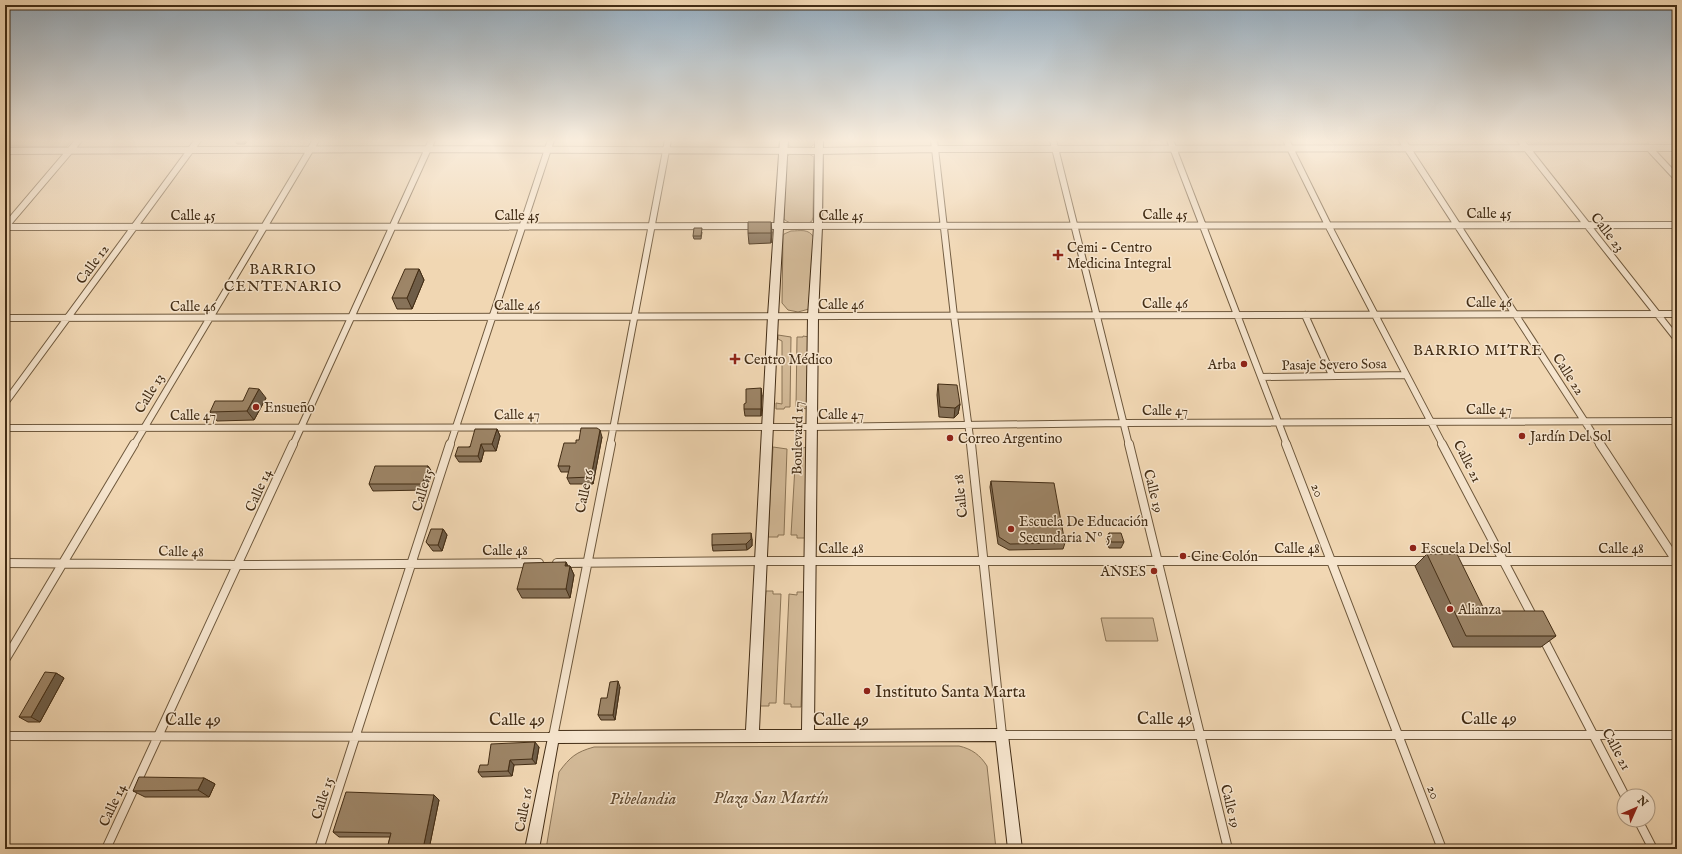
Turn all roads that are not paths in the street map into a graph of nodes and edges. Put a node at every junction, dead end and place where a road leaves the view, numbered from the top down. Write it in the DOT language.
graph roads {
  1 [pos="45,180"];
  2 [pos="168,180"];
  3 [pos="292,180"];
  4 [pos="413,180"];
  5 [pos="538,180"];
  6 [pos="660,180"];
  7 [pos="782,180"];
  8 [pos="818,180"];
  9 [pos="939,180"];
  10 [pos="1063,180"];
  11 [pos="1185,180"];
  12 [pos="1306,180"];
  13 [pos="1429,180"];
  14 [pos="1551,180"];
  15 [pos="1328,225"];
  16 [pos="1458,225"];
  17 [pos="1587,225"];
  18 [pos="1677,225"];
  19 [pos="392,226"];
  20 [pos="944,226"];
  21 [pos="1074,226"];
  22 [pos="1203,226"];
  23 [pos="5,227"];
  24 [pos="133,227"];
  25 [pos="264,227"];
  26 [pos="521,227"];
  27 [pos="651,227"];
  28 [pos="779,227"];
  29 [pos="818,227"];
  30 [pos="1516,314"];
  31 [pos="1657,314"];
  32 [pos="1677,314"];
  33 [pos="1097,315"];
  34 [pos="1237,315"];
  35 [pos="1305,315"];
  36 [pos="1375,315"];
  37 [pos="351,316"];
  38 [pos="634,316"];
  39 [pos="773,316"];
  40 [pos="813,316"];
  41 [pos="954,316"];
  42 [pos="492,317"];
  43 [pos="5,318"];
  44 [pos="67,318"];
  45 [pos="209,318"];
  46 [pos="1677,339"];
  47 [pos="1332,375"];
  48 [pos="1406,375"];
  49 [pos="1261,377"];
  50 [pos="5,403"];
  51 [pos="1432,422"];
  52 [pos="1586,422"];
  53 [pos="1677,422"];
  54 [pos="1124,423"];
  55 [pos="1278,423"];
  56 [pos="614,426"];
  57 [pos="768,426"];
  58 [pos="969,426"];
  59 [pos="813,427"];
  60 [pos="5,428"];
  61 [pos="143,428"];
  62 [pos="300,428"];
  63 [pos="455,428"];
  64 [pos="1504,560"];
  65 [pos="760,561"];
  66 [pos="809,561"];
  67 [pos="982,561"];
  68 [pos="1158,561"];
  69 [pos="1331,561"];
  70 [pos="1677,561"];
  71 [pos="413,562"];
  72 [pos="5,563"];
  73 [pos="65,563"];
  74 [pos="586,563"];
  75 [pos="238,565"];
  76 [pos="5,660"];
  77 [pos="158,735"];
  78 [pos="752,735"];
  79 [pos="1002,735"];
  80 [pos="1200,735"];
  81 [pos="1594,735"];
  82 [pos="1677,735"];
  83 [pos="5,736"];
  84 [pos="355,736"];
  85 [pos="553,736"];
  86 [pos="808,736"];
  87 [pos="1398,736"];
  88 [pos="1621,788"];
  89 [pos="1642,828"];
  90 [pos="106,849"];
  91 [pos="319,849"];
  92 [pos="532,849"];
  93 [pos="1015,849"];
  94 [pos="1228,849"];
  95 [pos="1442,849"];
  96 [pos="1653,849"];
  1 -- 23 [label="street"];
  2 -- 24 [label="street, Calle 12"];
  3 -- 25 [label="street, Calle 13"];
  4 -- 19 [label="street, Calle 14"];
  5 -- 26 [label="street, Calle 15"];
  6 -- 27 [label="street, Calle 16"];
  7 -- 28 [label="main road, Boulevard 17"];
  8 -- 29 [label="main road, Boulevard 17"];
  9 -- 20 [label="street, Calle 18"];
  10 -- 21 [label="street, Calle 19"];
  11 -- 22 [label="street, 20"];
  12 -- 15 [label="street, Calle 21"];
  13 -- 16 [label="street, Calle 22"];
  14 -- 17 [label="street, Calle 23"];
  15 -- 16 [label="street, Calle 45"];
  15 -- 22 [label="street, Calle 45"];
  15 -- 36 [label="street, Calle 21"];
  16 -- 17 [label="street, Calle 45"];
  16 -- 30 [label="street, Calle 22"];
  17 -- 18 [label="street, Calle 45"];
  17 -- 31 [label="street, Calle 23"];
  19 -- 25 [label="street, Calle 45"];
  19 -- 26 [label="street, Calle 45"];
  19 -- 37 [label="street, Calle 14"];
  20 -- 21 [label="street, Calle 45"];
  20 -- 29 [label="street, Calle 45"];
  20 -- 41 [label="street, Calle 18"];
  21 -- 22 [label="street, Calle 45"];
  21 -- 33 [label="street, Calle 19"];
  22 -- 34 [label="street, 20"];
  23 -- 24 [label="street, Calle 45"];
  24 -- 25 [label="street, Calle 45"];
  24 -- 44 [label="street, Calle 12"];
  25 -- 45 [label="street, Calle 13"];
  26 -- 27 [label="street, Calle 45"];
  26 -- 42 [label="street, Calle 15"];
  27 -- 28 [label="street, Calle 45"];
  27 -- 38 [label="street, Calle 16"];
  28 -- 29 [label="street, Calle 45"];
  28 -- 39 [label="main road, Boulevard 17"];
  29 -- 40 [label="main road, Boulevard 17"];
  30 -- 31 [label="street, Calle 46"];
  30 -- 36 [label="street, Calle 46"];
  30 -- 52 [label="street, Calle 22"];
  31 -- 32 [label="street, Calle 46"];
  31 -- 46 [label="street, Calle 23"];
  33 -- 34 [label="street, Calle 46"];
  33 -- 41 [label="street, Calle 46"];
  33 -- 54 [label="street, Calle 19"];
  34 -- 35 [label="street, Calle 46"];
  34 -- 49 [label="street, 20"];
  35 -- 36 [label="street, Calle 46"];
  35 -- 47 [label="street"];
  36 -- 48 [label="street, Calle 21"];
  37 -- 42 [label="street, Calle 46"];
  37 -- 45 [label="street, Calle 46"];
  37 -- 62 [label="street, Calle 14"];
  38 -- 39 [label="street, Calle 46"];
  38 -- 42 [label="street, Calle 46"];
  38 -- 56 [label="street, Calle 16"];
  39 -- 40 [label="street, Calle 46"];
  39 -- 57 [label="main road, Boulevard 17"];
  40 -- 41 [label="street, Calle 46"];
  40 -- 59 [label="main road, Boulevard 17"];
  41 -- 58 [label="street, Calle 18"];
  42 -- 63 [label="street, Calle 15"];
  43 -- 44 [label="street, Calle 46"];
  44 -- 45 [label="street, Calle 46"];
  44 -- 50 [label="street, Calle 12"];
  45 -- 61 [label="street, Calle 13"];
  47 -- 48 [label="street, Pasaje Severo Sosa"];
  47 -- 49 [label="street, Pasaje Severo Sosa"];
  48 -- 51 [label="street, Calle 21"];
  49 -- 55 [label="street, 20"];
  51 -- 52 [label="street, Calle 47"];
  51 -- 55 [label="street, Calle 47"];
  51 -- 64 [label="street, Calle 21"];
  52 -- 53 [label="street, Calle 47"];
  52 -- 70 [label="street, Calle 22"];
  54 -- 55 [label="street, Calle 47"];
  54 -- 58 [label="street, Calle 47"];
  54 -- 68 [label="street, Calle 19"];
  55 -- 69 [label="street, 20"];
  56 -- 57 [label="street, Calle 47"];
  56 -- 63 [label="street, Calle 47"];
  56 -- 74 [label="street, Calle 16"];
  57 -- 59 [label="street, Calle 47"];
  57 -- 65 [label="main road, Boulevard 17"];
  58 -- 59 [label="street, Calle 47"];
  58 -- 67 [label="street, Calle 18"];
  59 -- 66 [label="main road, Boulevard 17"];
  60 -- 61 [label="street, Calle 47"];
  61 -- 62 [label="street, Calle 47"];
  61 -- 73 [label="street, Calle 13"];
  62 -- 63 [label="street, Calle 47"];
  62 -- 75 [label="street, Calle 14"];
  63 -- 71 [label="street, Calle 15"];
  64 -- 69 [label="street, Calle 48"];
  64 -- 70 [label="street, Calle 48"];
  64 -- 81 [label="street, Calle 21"];
  65 -- 66 [label="street, Calle 48"];
  65 -- 74 [label="street, Calle 48"];
  65 -- 78 [label="main road, Boulevard 17"];
  66 -- 67 [label="street, Calle 48"];
  66 -- 86 [label="main road, Boulevard 17"];
  67 -- 68 [label="street, Calle 48"];
  67 -- 79 [label="street, Calle 18"];
  68 -- 69 [label="street, Calle 48"];
  68 -- 80 [label="street, Calle 19"];
  69 -- 87 [label="street, 20"];
  71 -- 74 [label="street, Calle 48"];
  71 -- 75 [label="street, Calle 48"];
  71 -- 84 [label="street, Calle 15"];
  72 -- 73 [label="street, Calle 48"];
  73 -- 75 [label="street, Calle 48"];
  73 -- 76 [label="street, Calle 13"];
  74 -- 85 [label="street, Calle 16"];
  75 -- 77 [label="street, Calle 14"];
  77 -- 83 [label="street, Calle 49"];
  77 -- 84 [label="street, Calle 49"];
  77 -- 90 [label="street, Calle 14"];
  78 -- 85 [label="main road, Calle 49"];
  78 -- 86 [label="main road, Calle 49"];
  79 -- 80 [label="street, Calle 49"];
  79 -- 86 [label="main road, Calle 49"];
  79 -- 93 [label="main road, Calle 18"];
  80 -- 87 [label="street, Calle 49"];
  80 -- 94 [label="street, Calle 19"];
  81 -- 82 [label="street, Calle 49"];
  81 -- 87 [label="street, Calle 49"];
  81 -- 88 [label="street, Calle 21"];
  84 -- 85 [label="street, Calle 49"];
  84 -- 91 [label="street, Calle 15"];
  85 -- 92 [label="main road, Calle 16"];
  87 -- 95 [label="street, 20"];
  89 -- 96 [label="street"];
}
